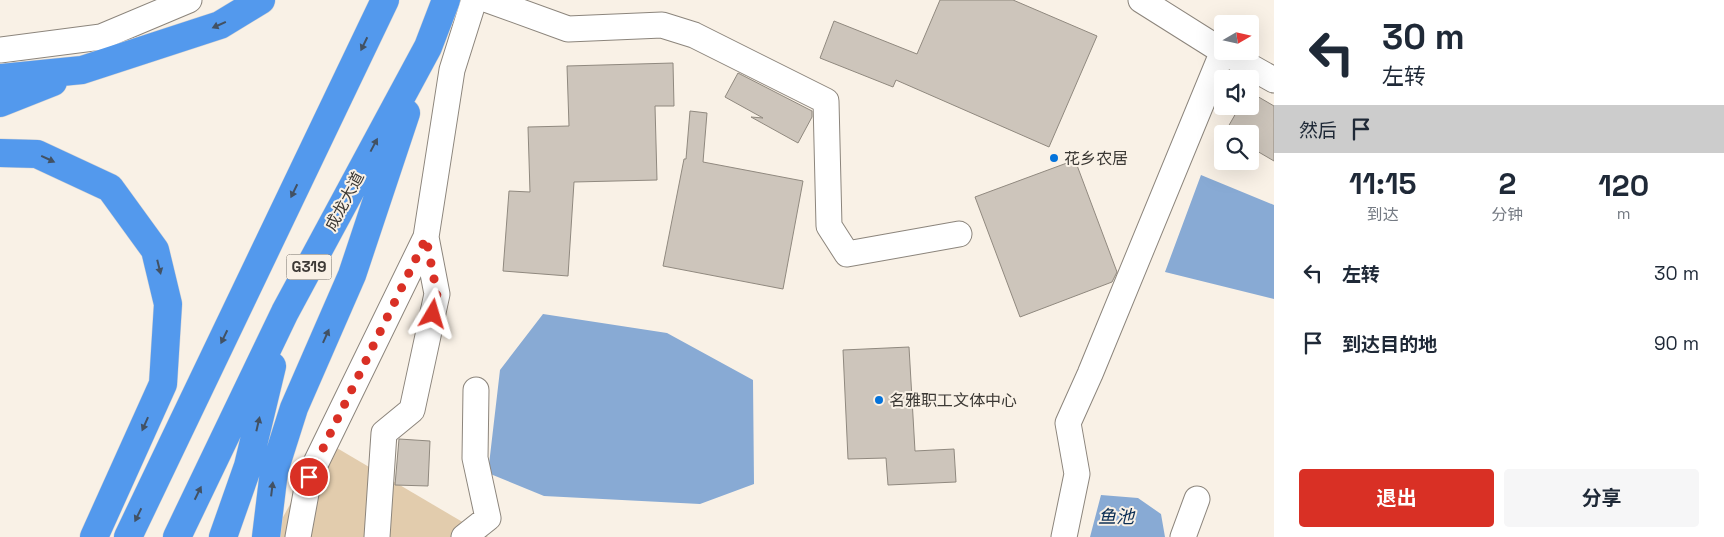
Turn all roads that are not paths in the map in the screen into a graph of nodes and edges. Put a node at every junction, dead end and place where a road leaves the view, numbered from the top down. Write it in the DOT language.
graph roads {
  1 [pos="189,0"];
  2 [pos="261,0"];
  3 [pos="385,0"];
  4 [pos="446,0"];
  5 [pos="474,0"];
  6 [pos="488,0"];
  7 [pos="1141,0"];
  8 [pos="1214,45"];
  9 [pos="428,47"];
  10 [pos="0,50"];
  11 [pos="1219,60"];
  12 [pos="1239,60"];
  13 [pos="82,70"];
  14 [pos="0,78"];
  15 [pos="1274,80"];
  16 [pos="0,103"];
  17 [pos="0,153"];
  18 [pos="959,234"];
  19 [pos="426,238"];
  20 [pos="285,312"];
  21 [pos="476,390"];
  22 [pos="1197,500"];
  23 [pos="94,537"];
  24 [pos="128,537"];
  25 [pos="177,537"];
  26 [pos="223,537"];
  27 [pos="266,537"];
  28 [pos="298,537"];
  29 [pos="377,537"];
  30 [pos="464,537"];
  31 [pos="1064,537"];
  32 [pos="1183,537"];
  1 -- 10 [label="street"];
  2 -- 13 [label="highway, one-way"];
  3 -- 24 [label="highway, G319, one-way"];
  4 -- 9 [label="highway, 成龙大道 / G319"];
  5 -- 19 [label="street"];
  6 -- 18 [label="street"];
  7 -- 8 [label="street"];
  20 -- 9 [label="highway, 成龙大道 / G319, one-way"];
  27 -- 9 [label="highway, one-way"];
  11 -- 31 [label="street"];
  12 -- 15 [label="street"];
  13 -- 14 [label="highway"];
  13 -- 16 [label="highway"];
  17 -- 23 [label="highway, one-way"];
  19 -- 28 [label="street"];
  19 -- 29 [label="street"];
  25 -- 20 [label="highway, 成龙大道 / G319, one-way"];
  26 -- 20 [label="highway, one-way"];
  21 -- 30 [label="street"];
  22 -- 32 [label="street"];
}
